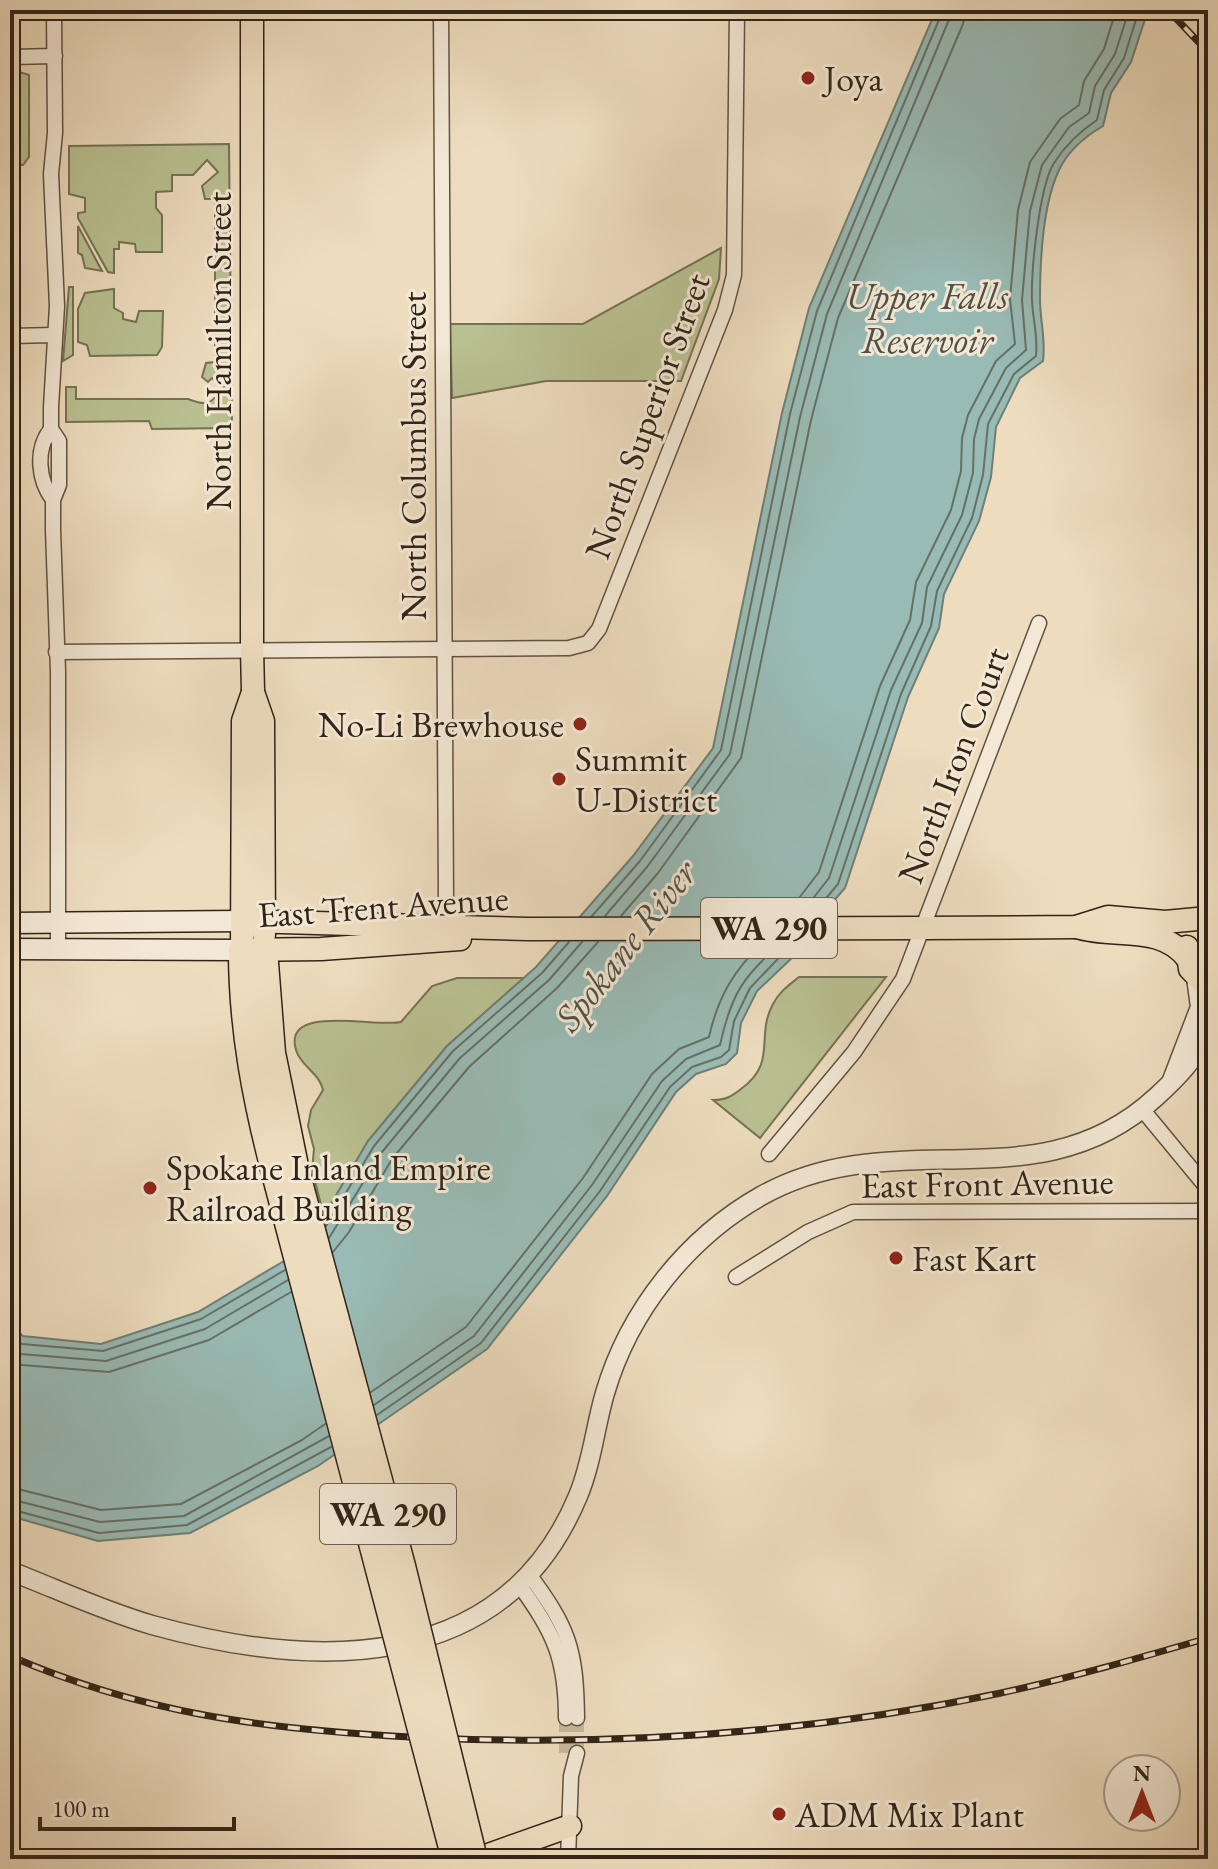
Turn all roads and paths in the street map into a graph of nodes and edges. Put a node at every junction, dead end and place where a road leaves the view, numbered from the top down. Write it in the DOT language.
graph roads {
  1 [pos="54,10"];
  2 [pos="252,10"];
  3 [pos="441,10"];
  4 [pos="737,10"];
  5 [pos="55,56"];
  6 [pos="10,57"];
  7 [pos="54,335"];
  8 [pos="10,336"];
  9 [pos="1039,623"];
  10 [pos="444,647"];
  11 [pos="252,648"];
  12 [pos="56,652"];
  13 [pos="446,901"];
  14 [pos="1208,918"];
  15 [pos="253,921"];
  16 [pos="10,923"];
  17 [pos="58,923"];
  18 [pos="421,926"];
  19 [pos="464,927"];
  20 [pos="1076,927"];
  21 [pos="923,928"];
  22 [pos="534,929"];
  23 [pos="10,949"];
  24 [pos="58,950"];
  25 [pos="253,950"];
  26 [pos="1197,974"];
  27 [pos="1208,1033"];
  28 [pos="1208,1047"];
  29 [pos="1194,1061"];
  30 [pos="1171,1082"];
  31 [pos="1142,1109"];
  32 [pos="769,1154"];
  33 [pos="286,1174"];
  34 [pos="1208,1189"];
  35 [pos="1208,1211"];
  36 [pos="736,1277"];
  37 [pos="10,1571"];
  38 [pos="523,1578"];
  39 [pos="571,1718"];
  40 [pos="571,1753"];
  41 [pos="570,1826"];
  42 [pos="455,1859"];
  43 [pos="476,1859"];
  44 [pos="568,1859"];
  1 -- 5 [label="street"];
  2 -- 11 [label="main road, North Hamilton Street"];
  3 -- 10 [label="street, North Columbus Street"];
  4 -- 10 [label="street, North Superior Street"];
  5 -- 6 [label="street"];
  5 -- 7 [label="street"];
  7 -- 8 [label="street"];
  7 -- 12 [label="street"];
  9 -- 21 [label="street, North Iron Court"];
  10 -- 11 [label="street"];
  10 -- 13 [label="street, North Columbus Street"];
  11 -- 12 [label="street"];
  11 -- 15 [label="main road, North Hamilton Street"];
  12 -- 17 [label="street"];
  13 -- 18 [label="street"];
  13 -- 19 [label="street"];
  14 -- 20 [label="main road, East Trent Avenue / WA 290"];
  14 -- 26 [label="main road"];
  15 -- 17 [label="main road"];
  15 -- 18 [label="main road, East Trent Avenue / WA 290"];
  15 -- 25 [label="main road, North Hamilton Street"];
  16 -- 17 [label="main road"];
  17 -- 24 [label="street"];
  18 -- 19 [label="main road, East Trent Avenue / WA 290"];
  19 -- 22 [label="main road, East Trent Avenue / WA 290"];
  20 -- 21 [label="main road, East Trent Avenue / WA 290"];
  20 -- 26 [label="main road, East Trent Avenue / WA 290"];
  21 -- 22 [label="main road, East Trent Avenue / WA 290"];
  21 -- 32 [label="street, North Iron Court"];
  22 -- 25 [label="main road, East Trent Avenue / WA 290"];
  23 -- 24 [label="main road"];
  24 -- 25 [label="main road"];
  25 -- 33 [label="highway, WA 290"];
  26 -- 30 [label="street"];
  27 -- 29 [label="street"];
  28 -- 29 [label="street"];
  29 -- 30 [label="street"];
  30 -- 31 [label="street"];
  31 -- 34 [label="street"];
  31 -- 38 [label="street"];
  33 -- 42 [label="highway, WA 290, bridge"];
  33 -- 43 [label="highway, WA 290, bridge"];
  35 -- 36 [label="street, East Front Avenue"];
  37 -- 38 [label="street"];
  38 -- 39 [label="street"];
  40 -- 41 [label="street"];
  41 -- 43 [label="main road"];
  41 -- 44 [label="street"];
}
